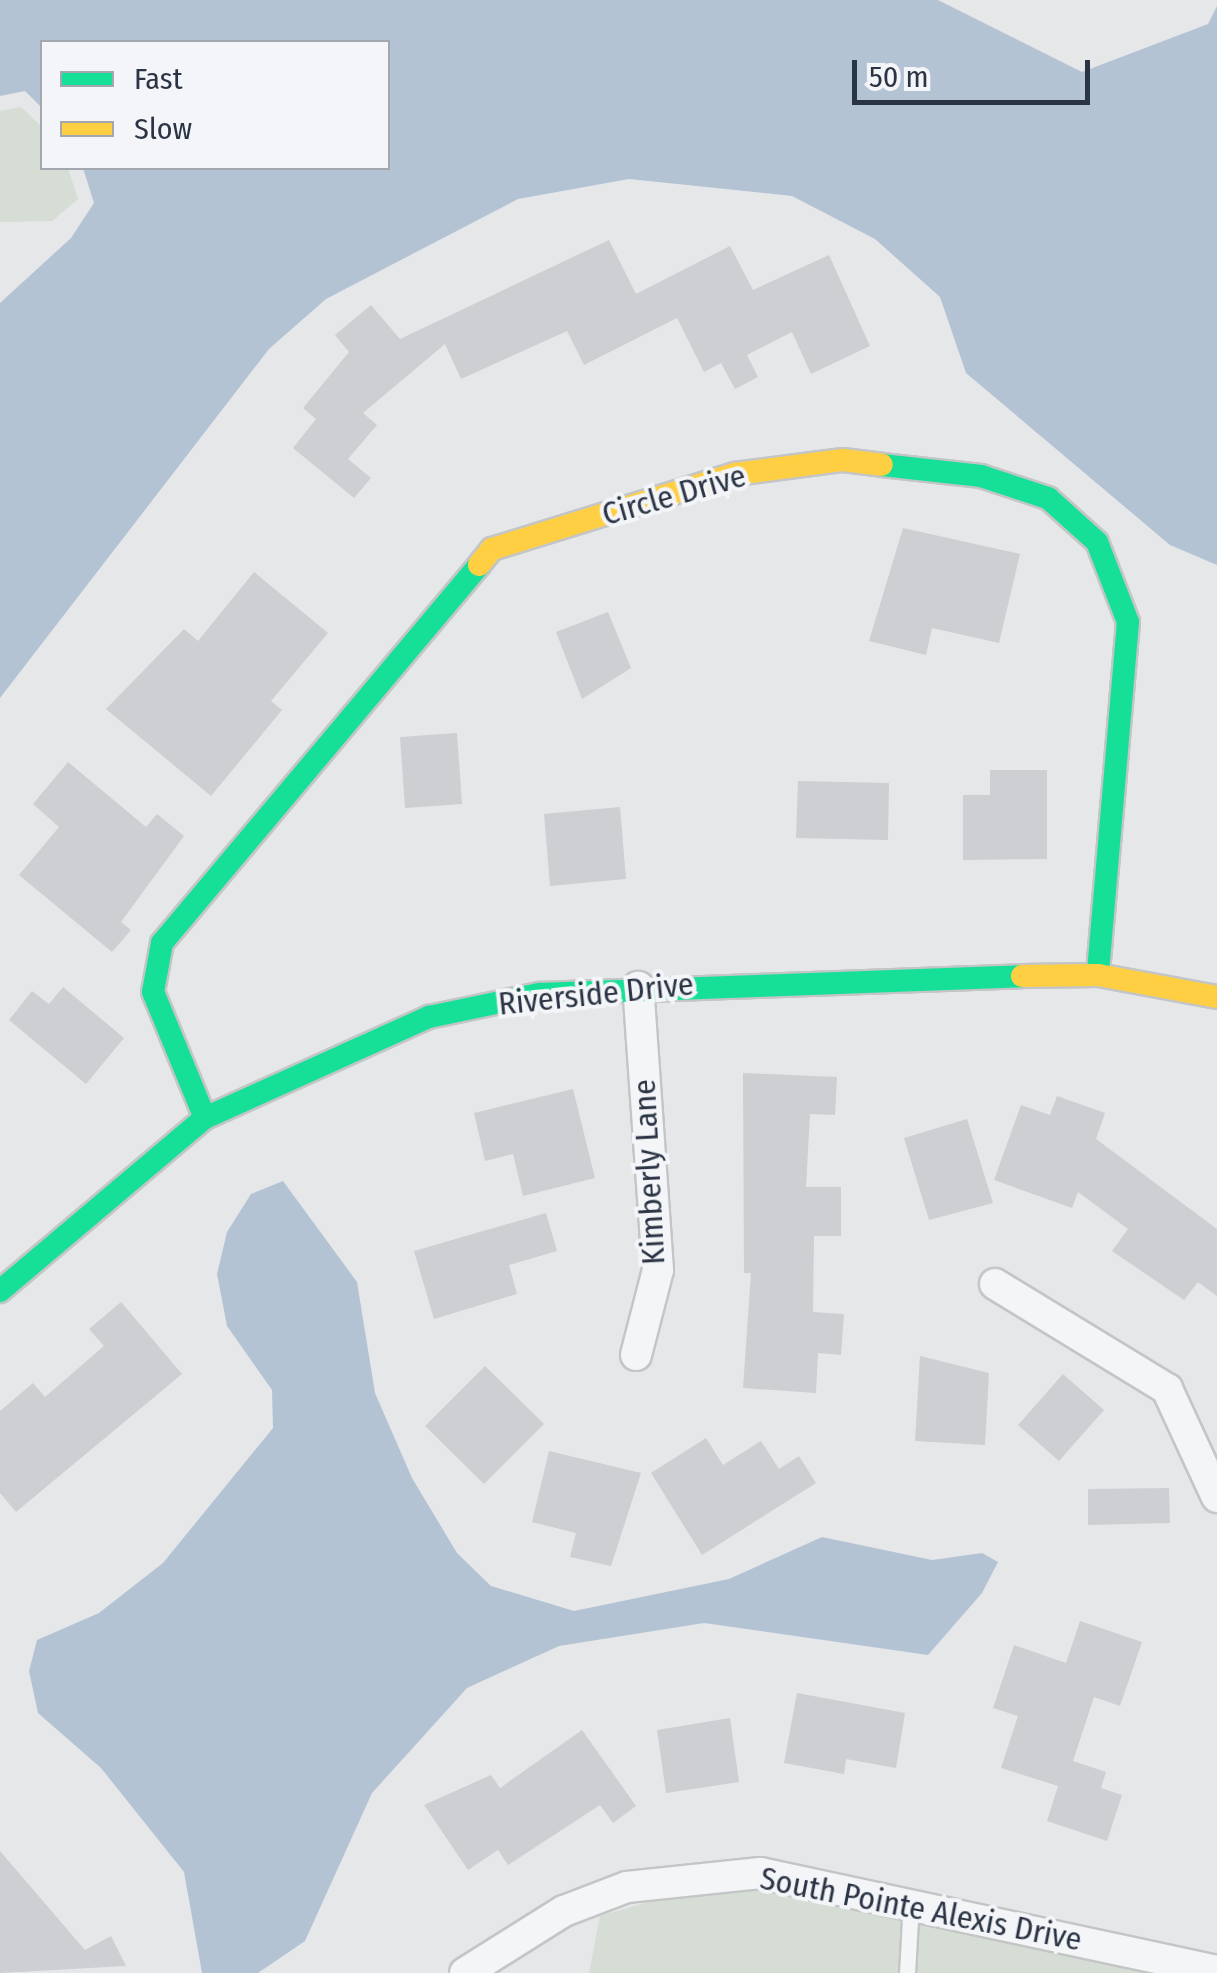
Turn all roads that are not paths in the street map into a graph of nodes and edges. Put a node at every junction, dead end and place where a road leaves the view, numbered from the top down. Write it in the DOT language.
graph roads {
  1 [pos="1098,976"];
  2 [pos="638,987"];
  3 [pos="1217,997"];
  4 [pos="205,1118"];
  5 [pos="995,1284"];
  6 [pos="0,1291"];
  7 [pos="636,1355"];
  8 [pos="1217,1497"];
  9 [pos="911,1900"];
  10 [pos="1217,1971"];
  11 [pos="465,1973"];
  12 [pos="908,1973"];
  1 -- 2 [label="street, Riverside Drive"];
  1 -- 3 [label="street, Riverside Drive"];
  1 -- 4 [label="street, Circle Drive"];
  2 -- 4 [label="street, Riverside Drive"];
  2 -- 7 [label="street, Kimberly Lane"];
  4 -- 6 [label="street, Riverside Drive"];
  5 -- 8 [label="street"];
  9 -- 10 [label="street, South Pointe Alexis Drive"];
  9 -- 11 [label="street, South Pointe Alexis Drive"];
  9 -- 12 [label="lane"];
}
